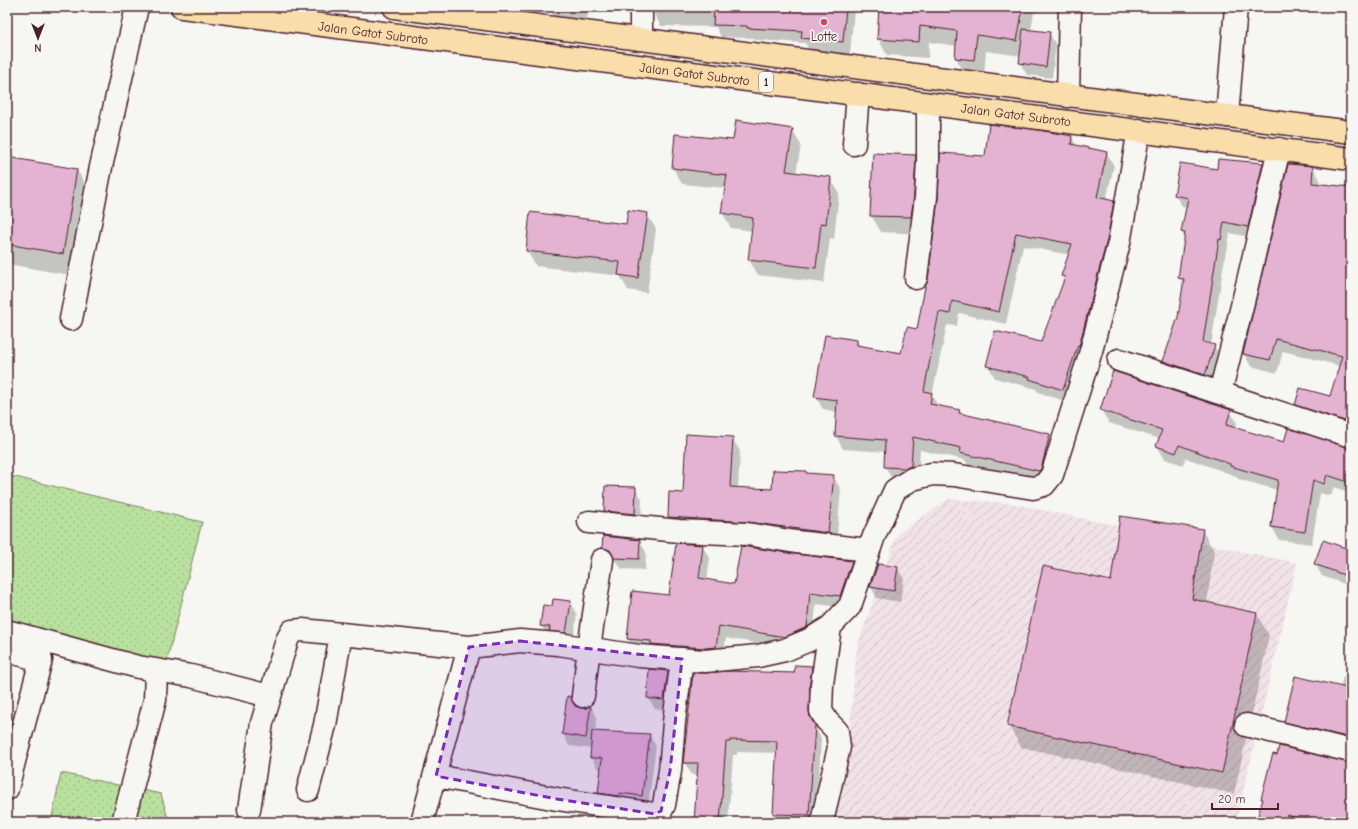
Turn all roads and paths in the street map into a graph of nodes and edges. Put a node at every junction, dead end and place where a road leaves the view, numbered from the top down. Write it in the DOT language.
graph roads {
  1 [pos="137,7"];
  2 [pos="182,7"];
  3 [pos="394,7"];
  4 [pos="642,7"];
  5 [pos="1070,7"];
  6 [pos="1236,7"];
  7 [pos="462,12"];
  8 [pos="641,39"];
  9 [pos="858,94"];
  10 [pos="1068,96"];
  11 [pos="928,104"];
  12 [pos="1227,116"];
  13 [pos="1139,130"];
  14 [pos="1351,132"];
  15 [pos="854,144"];
  16 [pos="1279,149"];
  17 [pos="1351,159"];
  18 [pos="916,278"];
  19 [pos="71,319"];
  20 [pos="1119,360"];
  21 [pos="1220,393"];
  22 [pos="1351,436"];
  23 [pos="589,522"];
  24 [pos="869,550"];
  25 [pos="602,560"];
  26 [pos="830,627"];
  27 [pos="7,631"];
  28 [pos="341,634"];
  29 [pos="469,647"];
  30 [pos="588,648"];
  31 [pos="7,651"];
  32 [pos="682,659"];
  33 [pos="156,670"];
  34 [pos="269,696"];
  35 [pos="583,696"];
  36 [pos="1246,725"];
  37 [pos="12,748"];
  38 [pos="1351,751"];
  39 [pos="436,776"];
  40 [pos="7,789"];
  41 [pos="308,790"];
  42 [pos="249,810"];
  43 [pos="123,822"];
  44 [pos="422,822"];
  45 [pos="822,822"];
  1 -- 19 [label="street"];
  2 -- 9 [label="highway, Jalan Gatot Subroto / 1"];
  3 -- 7 [label="highway, Jalan Gatot Subroto / 1"];
  4 -- 8 [label="street"];
  5 -- 10 [label="street"];
  6 -- 12 [label="street"];
  7 -- 8 [label="highway, Jalan Gatot Subroto / 1"];
  8 -- 10 [label="highway, Jalan Gatot Subroto / 1"];
  9 -- 11 [label="highway, Jalan Gatot Subroto / 1"];
  9 -- 15 [label="street"];
  10 -- 12 [label="highway, Jalan Gatot Subroto / 1"];
  11 -- 13 [label="highway, Jalan Gatot Subroto / 1"];
  11 -- 18 [label="street"];
  12 -- 14 [label="highway, Jalan Gatot Subroto / 1"];
  13 -- 16 [label="highway, Jalan Gatot Subroto / 1"];
  13 -- 24 [label="street"];
  16 -- 17 [label="highway, Jalan Gatot Subroto / 1"];
  16 -- 21 [label="street"];
  20 -- 21 [label="street"];
  21 -- 22 [label="street"];
  23 -- 24 [label="street"];
  24 -- 26 [label="street"];
  25 -- 30 [label="street"];
  26 -- 32 [label="street"];
  26 -- 45 [label="street"];
  27 -- 33 [label="street"];
  28 -- 29 [label="street"];
  28 -- 34 [label="street"];
  28 -- 41 [label="street"];
  29 -- 30 [label="street"];
  29 -- 39 [label="street"];
  30 -- 32 [label="street"];
  30 -- 35 [label="street"];
  31 -- 37 [label="street"];
  32 -- 39 [label="street"];
  33 -- 34 [label="street"];
  33 -- 43 [label="street"];
  34 -- 42 [label="street"];
  36 -- 38 [label="street"];
  37 -- 40 [label="street"];
  39 -- 44 [label="street"];
}
